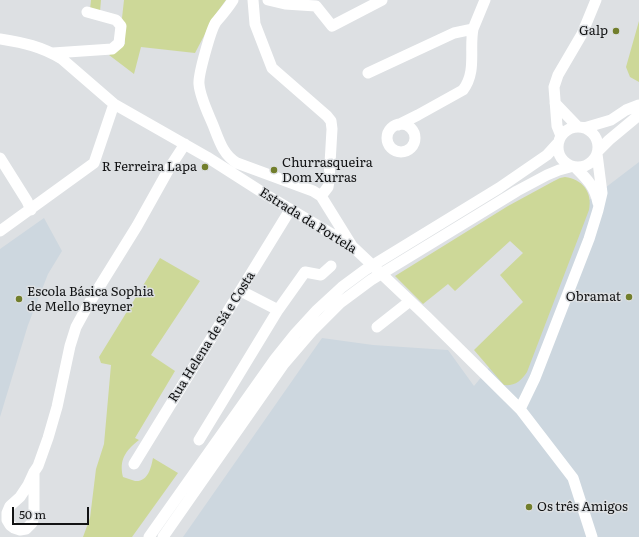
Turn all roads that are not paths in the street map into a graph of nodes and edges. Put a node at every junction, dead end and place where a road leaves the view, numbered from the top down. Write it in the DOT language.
graph roads {
  1 [pos="233,0"];
  2 [pos="253,0"];
  3 [pos="268,0"];
  4 [pos="382,0"];
  5 [pos="484,0"];
  6 [pos="596,0"];
  7 [pos="87,12"];
  8 [pos="473,29"];
  9 [pos="0,39"];
  10 [pos="53,53"];
  11 [pos="368,73"];
  12 [pos="555,103"];
  13 [pos="114,104"];
  14 [pos="639,105"];
  15 [pos="639,115"];
  16 [pos="398,125"];
  17 [pos="581,127"];
  18 [pos="559,140"];
  19 [pos="185,144"];
  20 [pos="220,144"];
  21 [pos="598,152"];
  22 [pos="207,157"];
  23 [pos="0,158"];
  24 [pos="573,167"];
  25 [pos="321,196"];
  26 [pos="31,210"];
  27 [pos="290,210"];
  28 [pos="598,210"];
  29 [pos="0,231"];
  30 [pos="352,246"];
  31 [pos="331,266"];
  32 [pos="240,291"];
  33 [pos="410,301"];
  34 [pos="278,310"];
  35 [pos="377,327"];
  36 [pos="520,409"];
  37 [pos="199,440"];
  38 [pos="134,464"];
  39 [pos="34,472"];
  40 [pos="149,537"];
  41 [pos="163,537"];
  42 [pos="592,537"];
  1 -- 20 [label="street"];
  2 -- 25 [label="street"];
  3 -- 4 [label="street"];
  5 -- 8 [label="street"];
  6 -- 12 [label="street"];
  7 -- 10 [label="street"];
  8 -- 11 [label="street"];
  8 -- 16 [label="street"];
  9 -- 10 [label="street, Estrada da Portela"];
  10 -- 13 [label="street, Estrada da Portela"];
  12 -- 17 [label="street"];
  12 -- 18 [label="street"];
  13 -- 19 [label="street, Estrada da Portela"];
  13 -- 26 [label="street"];
  14 -- 17 [label="street"];
  15 -- 21 [label="street"];
  17 -- 18 [label="street"];
  17 -- 21 [label="street"];
  18 -- 24 [label="street"];
  18 -- 40 [label="street"];
  19 -- 22 [label="street, Estrada da Portela"];
  19 -- 39 [label="street"];
  20 -- 22 [label="street"];
  20 -- 25 [label="street"];
  21 -- 24 [label="street"];
  21 -- 28 [label="street"];
  22 -- 27 [label="street, Estrada da Portela"];
  23 -- 26 [label="street"];
  24 -- 28 [label="street"];
  24 -- 41 [label="street"];
  25 -- 30 [label="street"];
  26 -- 29 [label="street"];
  27 -- 30 [label="street, Estrada da Portela"];
  27 -- 32 [label="street, Rua Helena de Sá e Costa"];
  28 -- 36 [label="street"];
  30 -- 33 [label="street, Estrada da Portela"];
  31 -- 34 [label="street"];
  32 -- 34 [label="street"];
  32 -- 38 [label="street, Rua Helena de Sá e Costa"];
  33 -- 35 [label="street"];
  33 -- 36 [label="street, Estrada da Portela"];
  34 -- 37 [label="street"];
  36 -- 42 [label="street, Estrada da Portela"];
  39 -- 39 [label="street"];
}
